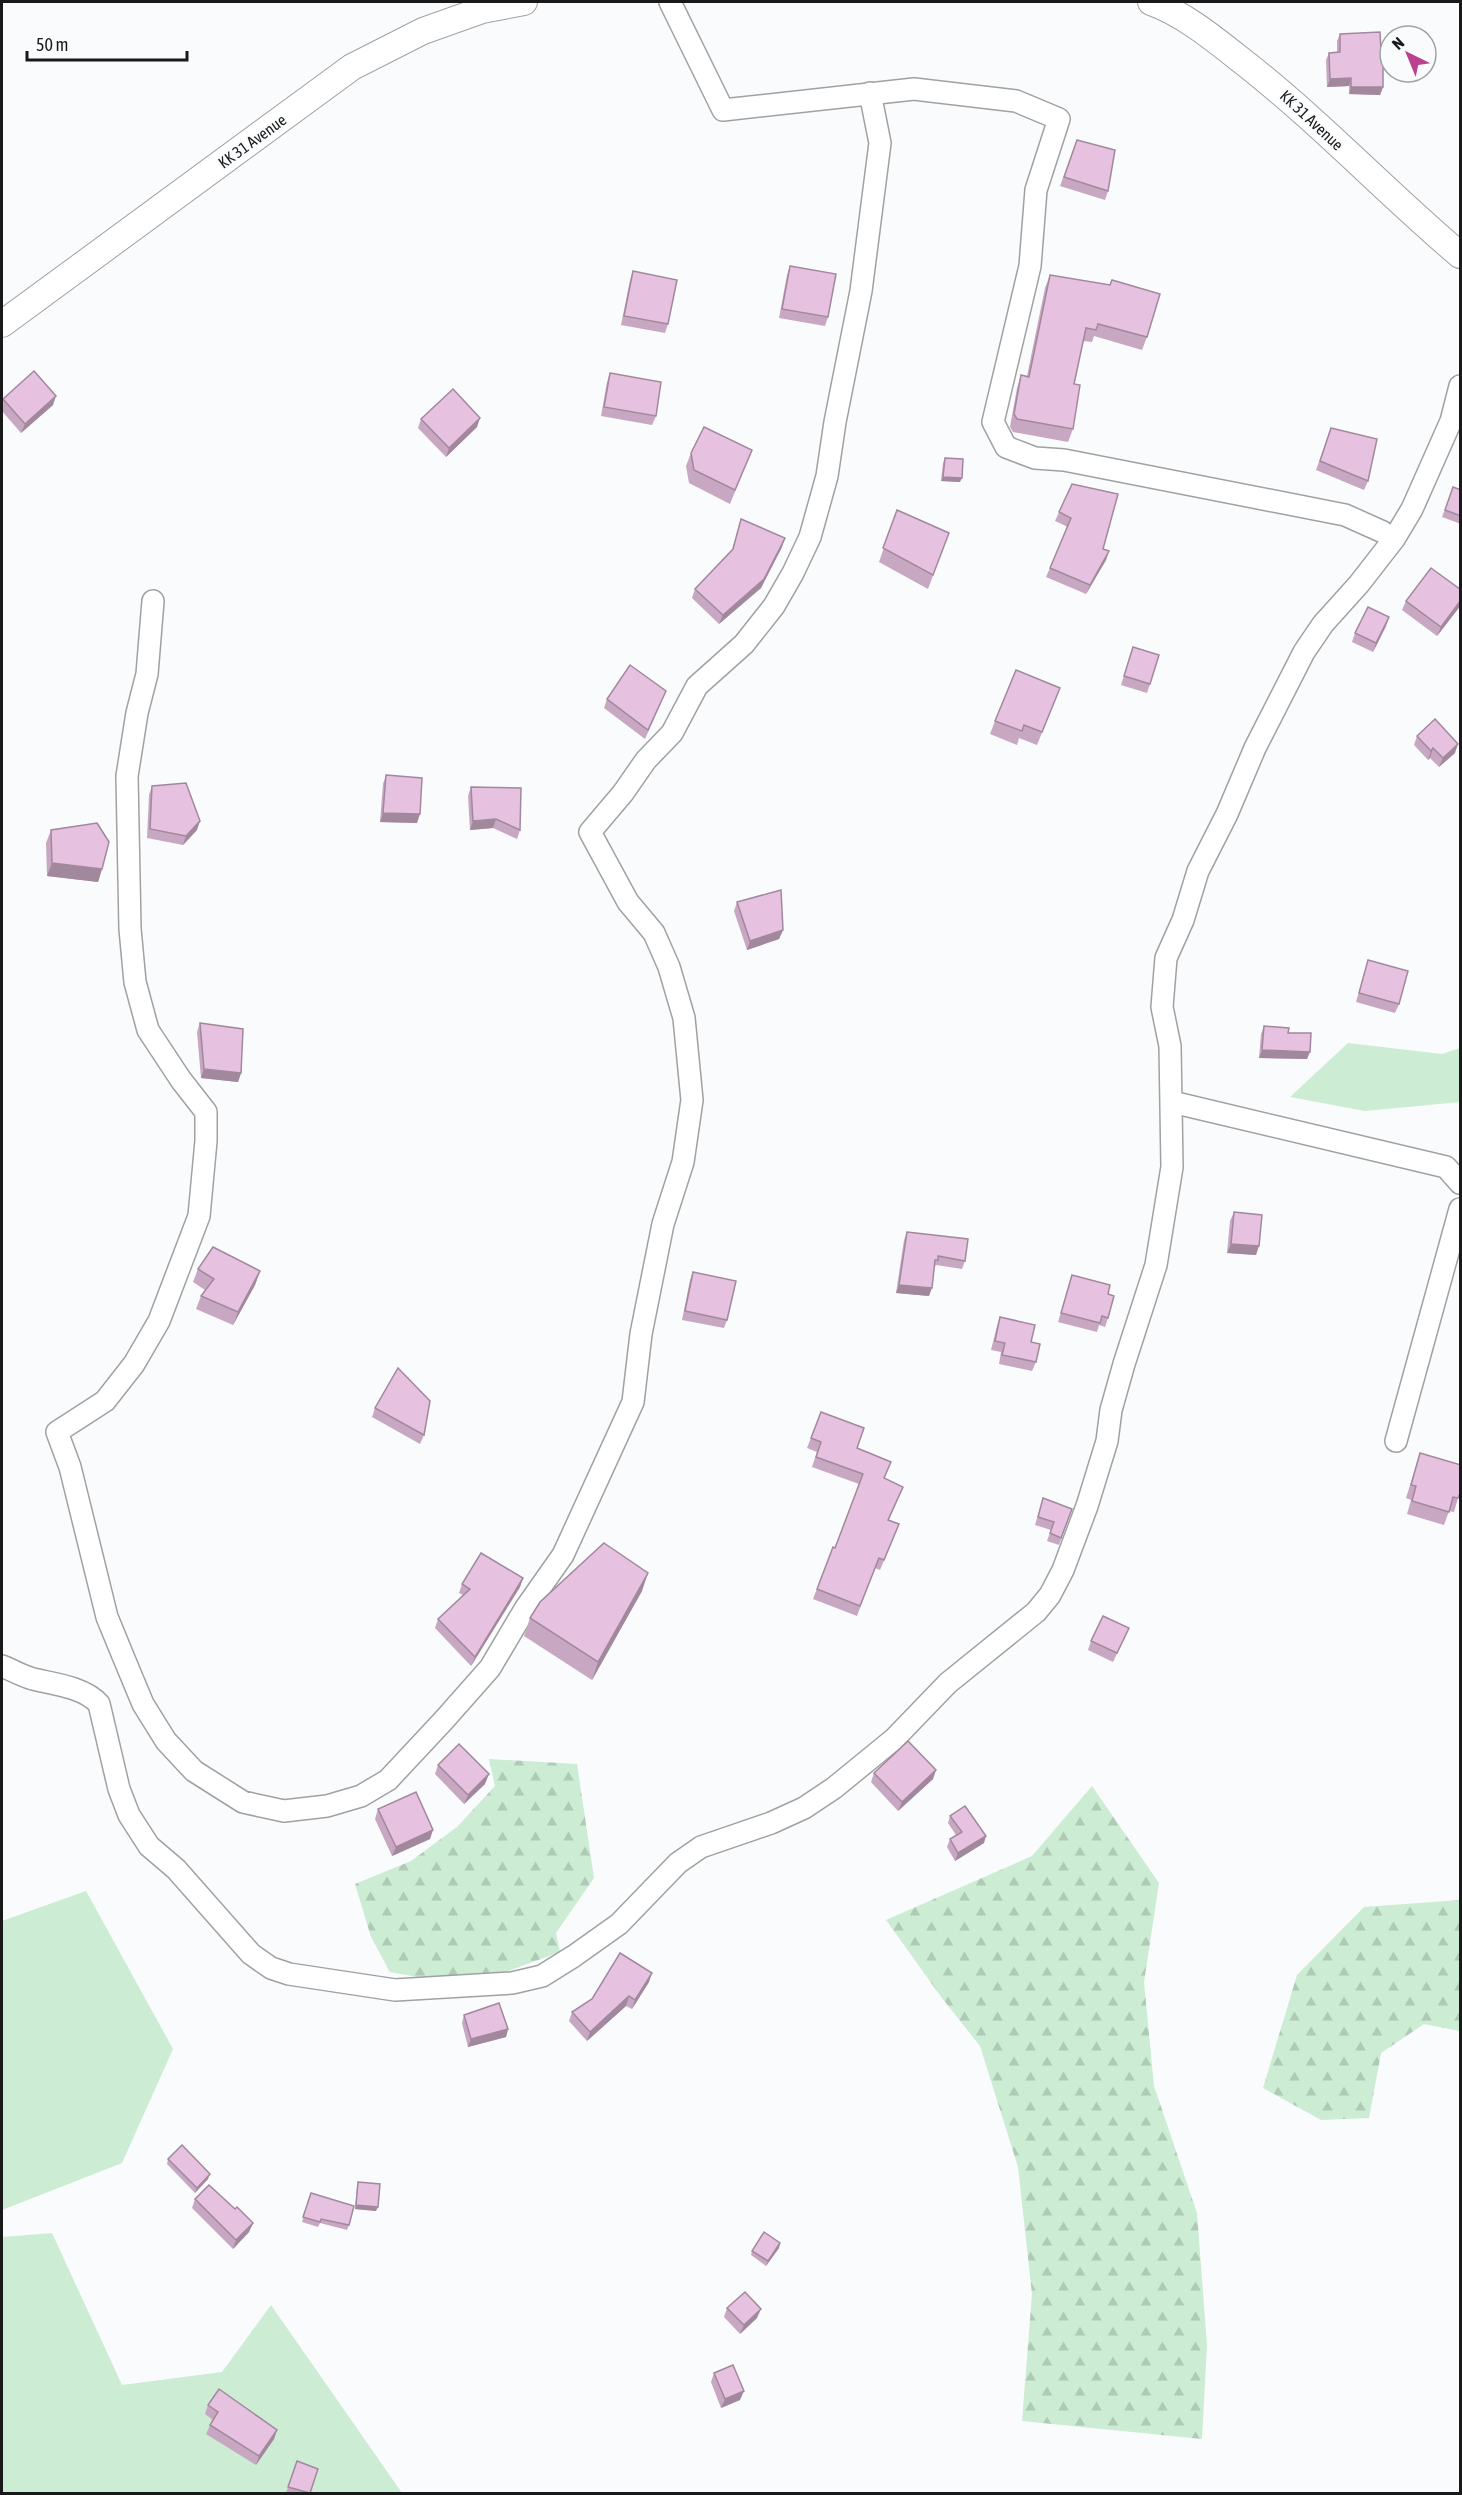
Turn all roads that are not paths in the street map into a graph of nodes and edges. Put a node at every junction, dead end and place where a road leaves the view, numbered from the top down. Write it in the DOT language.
graph roads {
  1 [pos="524,2"];
  2 [pos="670,2"];
  3 [pos="1151,2"];
  4 [pos="870,93"];
  5 [pos="1461,255"];
  6 [pos="2,324"];
  7 [pos="1461,386"];
  8 [pos="1383,532"];
  9 [pos="153,601"];
  10 [pos="1172,1102"];
  11 [pos="1461,1183"];
  12 [pos="1461,1209"];
  13 [pos="1396,1441"];
  14 [pos="2,1666"];
  1 -- 6 [label="main road, KK 31 Avenue"];
  2 -- 4 [label="street"];
  3 -- 5 [label="main road, KK 31 Avenue"];
  4 -- 8 [label="street"];
  4 -- 9 [label="street"];
  7 -- 10 [label="street"];
  10 -- 11 [label="street"];
  10 -- 14 [label="street"];
  12 -- 13 [label="street"];
}
